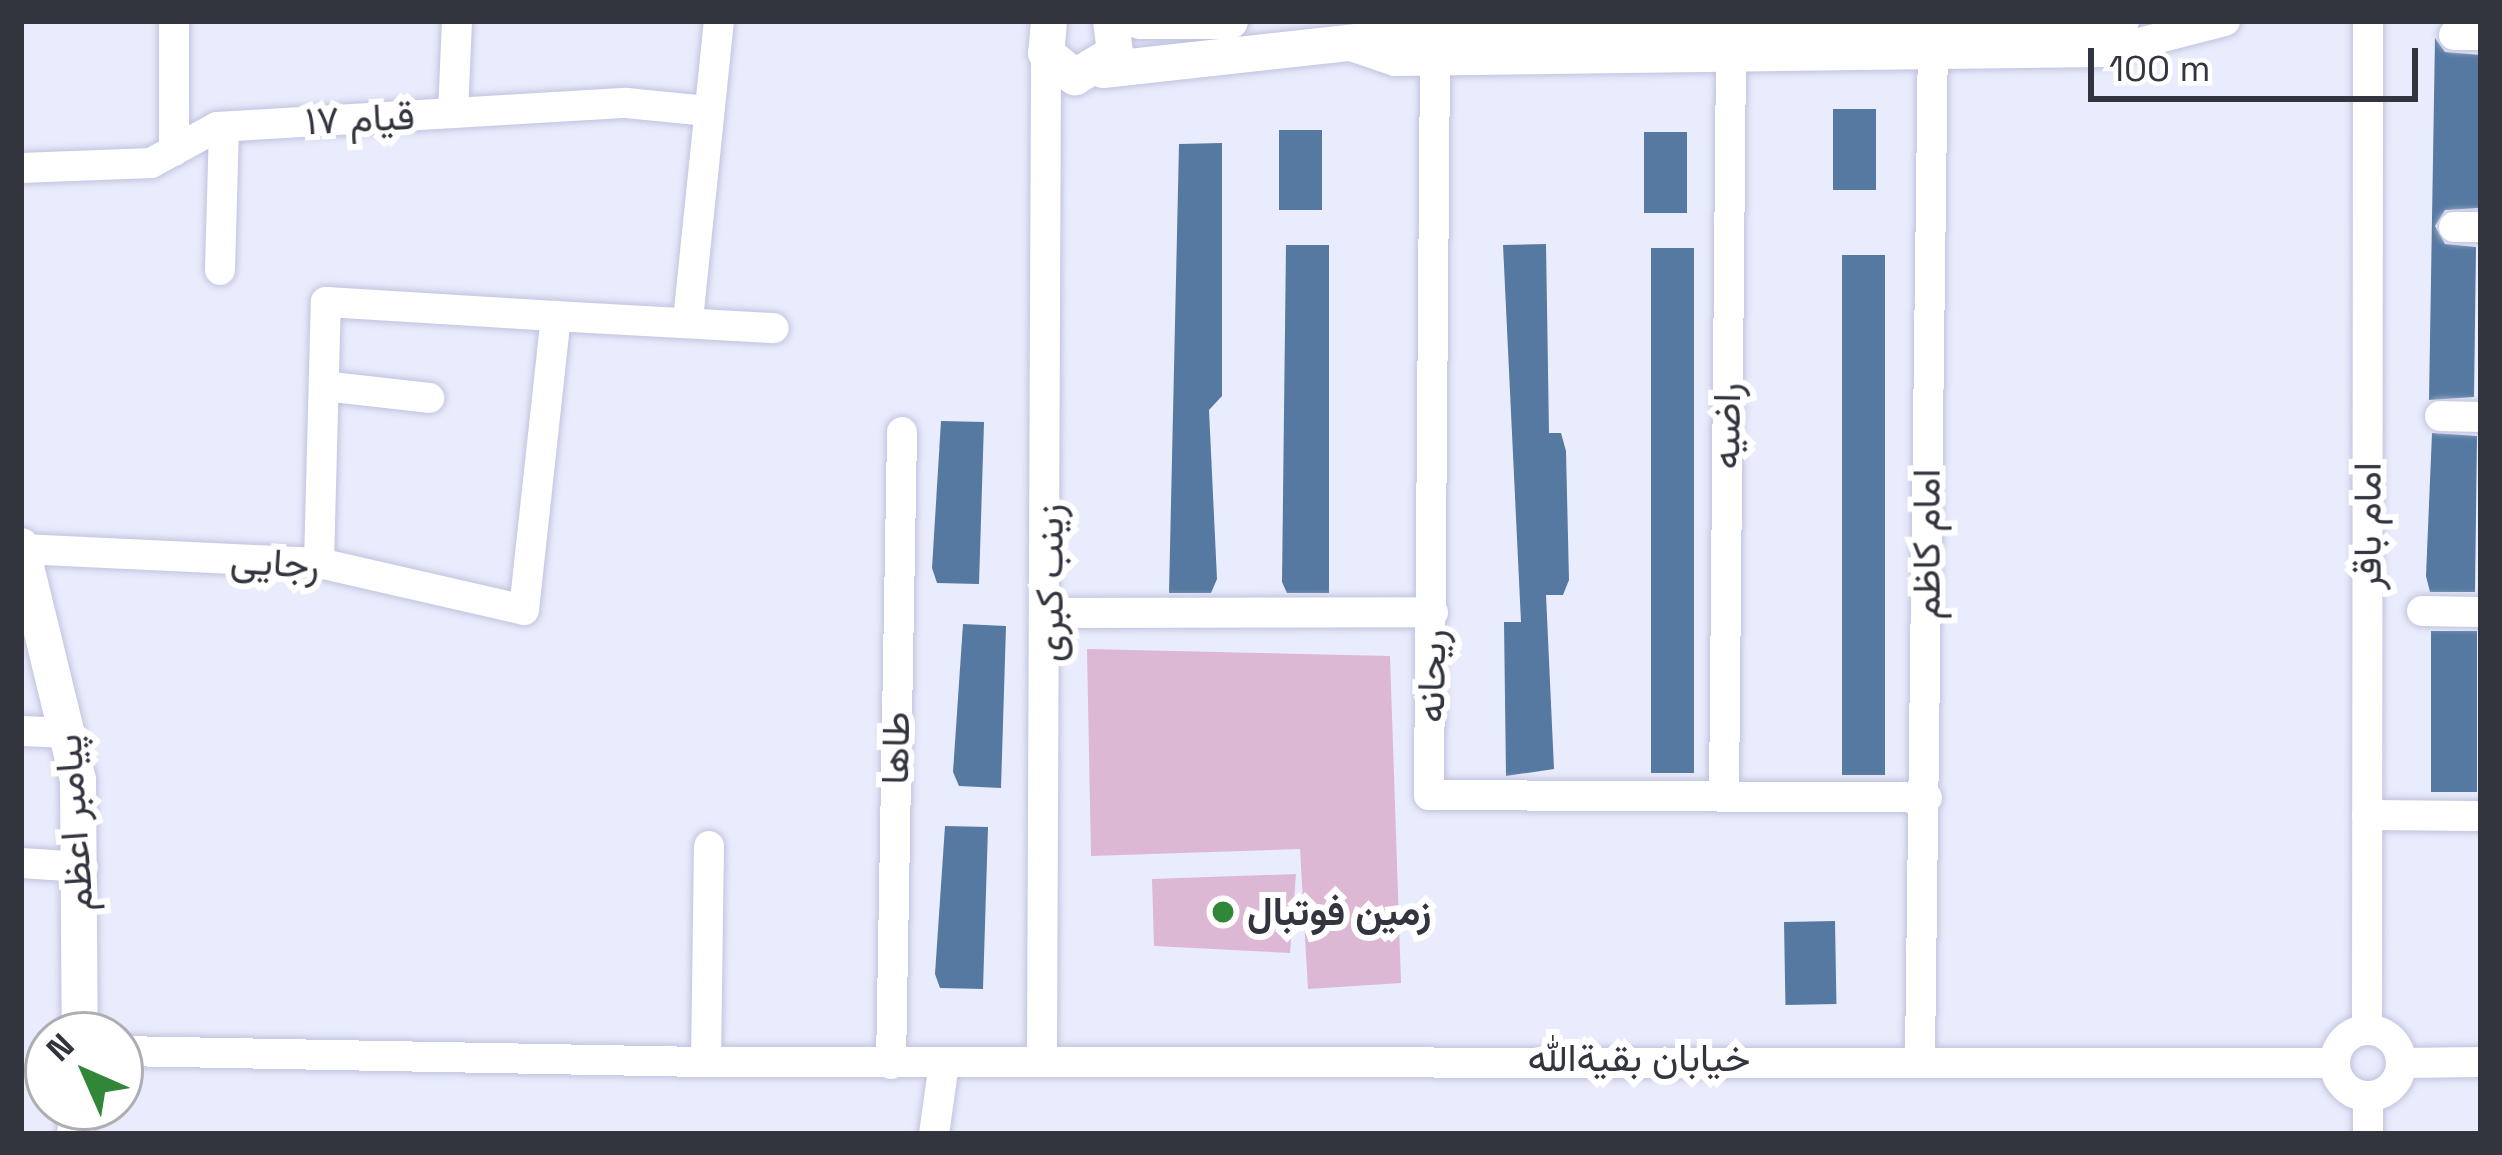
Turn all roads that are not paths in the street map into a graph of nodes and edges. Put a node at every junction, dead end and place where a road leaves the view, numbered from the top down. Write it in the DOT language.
graph roads {
  1 [pos="174,21"];
  2 [pos="457,21"];
  3 [pos="719,21"];
  4 [pos="1111,21"];
  5 [pos="1139,21"];
  6 [pos="1230,21"];
  7 [pos="2121,21"];
  8 [pos="2224,21"];
  9 [pos="2368,21"];
  10 [pos="1331,30"];
  11 [pos="1042,34"];
  12 [pos="1933,42"];
  13 [pos="1731,55"];
  14 [pos="1436,59"];
  15 [pos="1098,72"];
  16 [pos="1048,106"];
  17 [pos="708,111"];
  18 [pos="453,113"];
  19 [pos="224,127"];
  20 [pos="174,151"];
  21 [pos="21,168"];
  22 [pos="220,270"];
  23 [pos="556,316"];
  24 [pos="688,320"];
  25 [pos="774,328"];
  26 [pos="324,386"];
  27 [pos="429,398"];
  28 [pos="2440,416"];
  29 [pos="2481,416"];
  30 [pos="902,432"];
  31 [pos="21,547"];
  32 [pos="319,563"];
  33 [pos="2422,611"];
  34 [pos="1433,612"];
  35 [pos="2481,612"];
  36 [pos="1051,613"];
  37 [pos="28,615"];
  38 [pos="21,731"];
  39 [pos="70,733"];
  40 [pos="1724,797"];
  41 [pos="1927,798"];
  42 [pos="2367,815"];
  43 [pos="2481,816"];
  44 [pos="709,845"];
  45 [pos="21,863"];
  46 [pos="82,867"];
  47 [pos="80,1011"];
  48 [pos="2367,1030"];
  49 [pos="144,1051"];
  50 [pos="1920,1057"];
  51 [pos="1042,1058"];
  52 [pos="706,1062"];
  53 [pos="2481,1062"];
  54 [pos="2335,1063"];
  55 [pos="2402,1063"];
  56 [pos="891,1064"];
  57 [pos="944,1064"];
  58 [pos="2368,1096"];
  59 [pos="934,1134"];
  60 [pos="2368,1134"];
  1 -- 20 [label="street"];
  2 -- 18 [label="street"];
  3 -- 17 [label="street"];
  4 -- 15 [label="main road"];
  5 -- 6 [label="main road"];
  7 -- 12 [label="main road"];
  8 -- 12 [label="street"];
  9 -- 42 [label="street, امام باقر"];
  10 -- 12 [label="main road"];
  10 -- 14 [label="street"];
  10 -- 15 [label="main road"];
  11 -- 15 [label="main road"];
  11 -- 16 [label="street, زینب کبری"];
  12 -- 13 [label="street"];
  12 -- 41 [label="street, امام کاظم"];
  13 -- 14 [label="street"];
  13 -- 40 [label="street, راضیه"];
  14 -- 34 [label="street, ریحانه"];
  15 -- 16 [label="street"];
  16 -- 36 [label="street, زینب کبری"];
  17 -- 18 [label="street, قیام ۱۷"];
  17 -- 24 [label="street"];
  18 -- 19 [label="street, قیام ۱۷"];
  19 -- 20 [label="street, قیام ۱۷"];
  19 -- 22 [label="street"];
  20 -- 21 [label="street, قیام ۱۷"];
  23 -- 24 [label="street"];
  23 -- 26 [label="street"];
  23 -- 32 [label="street, رجایی"];
  24 -- 25 [label="street"];
  26 -- 27 [label="street"];
  26 -- 32 [label="street"];
  28 -- 29 [label="street"];
  30 -- 56 [label="street, طاها"];
  31 -- 32 [label="street, رجایی"];
  31 -- 37 [label="main road, پیامبر اعظم"];
  33 -- 35 [label="street"];
  34 -- 36 [label="street"];
  34 -- 40 [label="street, ریحانه"];
  36 -- 51 [label="street, زینب کبری"];
  37 -- 39 [label="main road, پیامبر اعظم"];
  38 -- 39 [label="street"];
  39 -- 46 [label="main road, پیامبر اعظم"];
  40 -- 41 [label="street, ریحانه"];
  41 -- 50 [label="street, امام کاظم"];
  42 -- 43 [label="street"];
  42 -- 48 [label="street, امام باقر"];
  44 -- 52 [label="street"];
  45 -- 46 [label="street"];
  46 -- 47 [label="main road, پیامبر اعظم"];
  48 -- 54 [label="street"];
  48 -- 55 [label="street"];
  49 -- 52 [label="street, خیابان بقیةالله"];
  50 -- 51 [label="street, خیابان بقیةالله"];
  50 -- 54 [label="street, خیابان بقیةالله"];
  51 -- 57 [label="street, خیابان بقیةالله"];
  52 -- 56 [label="street, خیابان بقیةالله"];
  53 -- 55 [label="street"];
  54 -- 58 [label="street"];
  55 -- 58 [label="street"];
  56 -- 57 [label="street, خیابان بقیةالله"];
  57 -- 59 [label="street"];
  58 -- 60 [label="street"];
}
